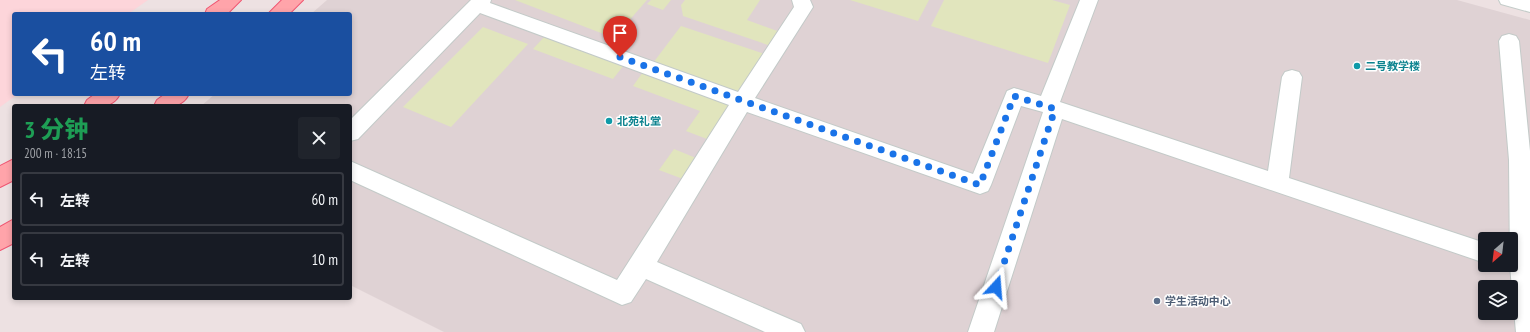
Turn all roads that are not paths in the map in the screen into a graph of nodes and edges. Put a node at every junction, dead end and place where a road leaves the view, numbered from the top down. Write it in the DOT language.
graph roads {
  1 [pos="232,0"];
  2 [pos="294,0"];
  3 [pos="801,0"];
  4 [pos="1089,0"];
  5 [pos="1508,0"];
  6 [pos="480,2"];
  7 [pos="1530,6"];
  8 [pos="217,12"];
  9 [pos="279,12"];
  10 [pos="1509,41"];
  11 [pos="1292,78"];
  12 [pos="107,96"];
  13 [pos="176,96"];
  14 [pos="742,102"];
  15 [pos="97,104"];
  16 [pos="166,104"];
  17 [pos="1052,108"];
  18 [pos="352,131"];
  19 [pos="12,169"];
  20 [pos="352,171"];
  21 [pos="0,178"];
  22 [pos="1277,184"];
  23 [pos="12,231"];
  24 [pos="0,240"];
  25 [pos="1478,252"];
  26 [pos="641,266"];
  27 [pos="1521,266"];
  28 [pos="792,332"];
  29 [pos="980,332"];
  30 [pos="1529,332"];
  1 -- 8 [label="main road"];
  2 -- 9 [label="main road"];
  3 -- 14 [label="street"];
  4 -- 17 [label="street"];
  5 -- 7 [label="street"];
  6 -- 14 [label="street"];
  6 -- 18 [label="street"];
  10 -- 27 [label="street"];
  11 -- 22 [label="street"];
  12 -- 15 [label="main road"];
  13 -- 16 [label="main road"];
  14 -- 17 [label="street"];
  14 -- 26 [label="street"];
  17 -- 22 [label="street"];
  17 -- 29 [label="street"];
  19 -- 21 [label="main road"];
  20 -- 26 [label="street"];
  22 -- 25 [label="street"];
  23 -- 24 [label="main road"];
  26 -- 28 [label="street"];
  27 -- 30 [label="street"];
}
